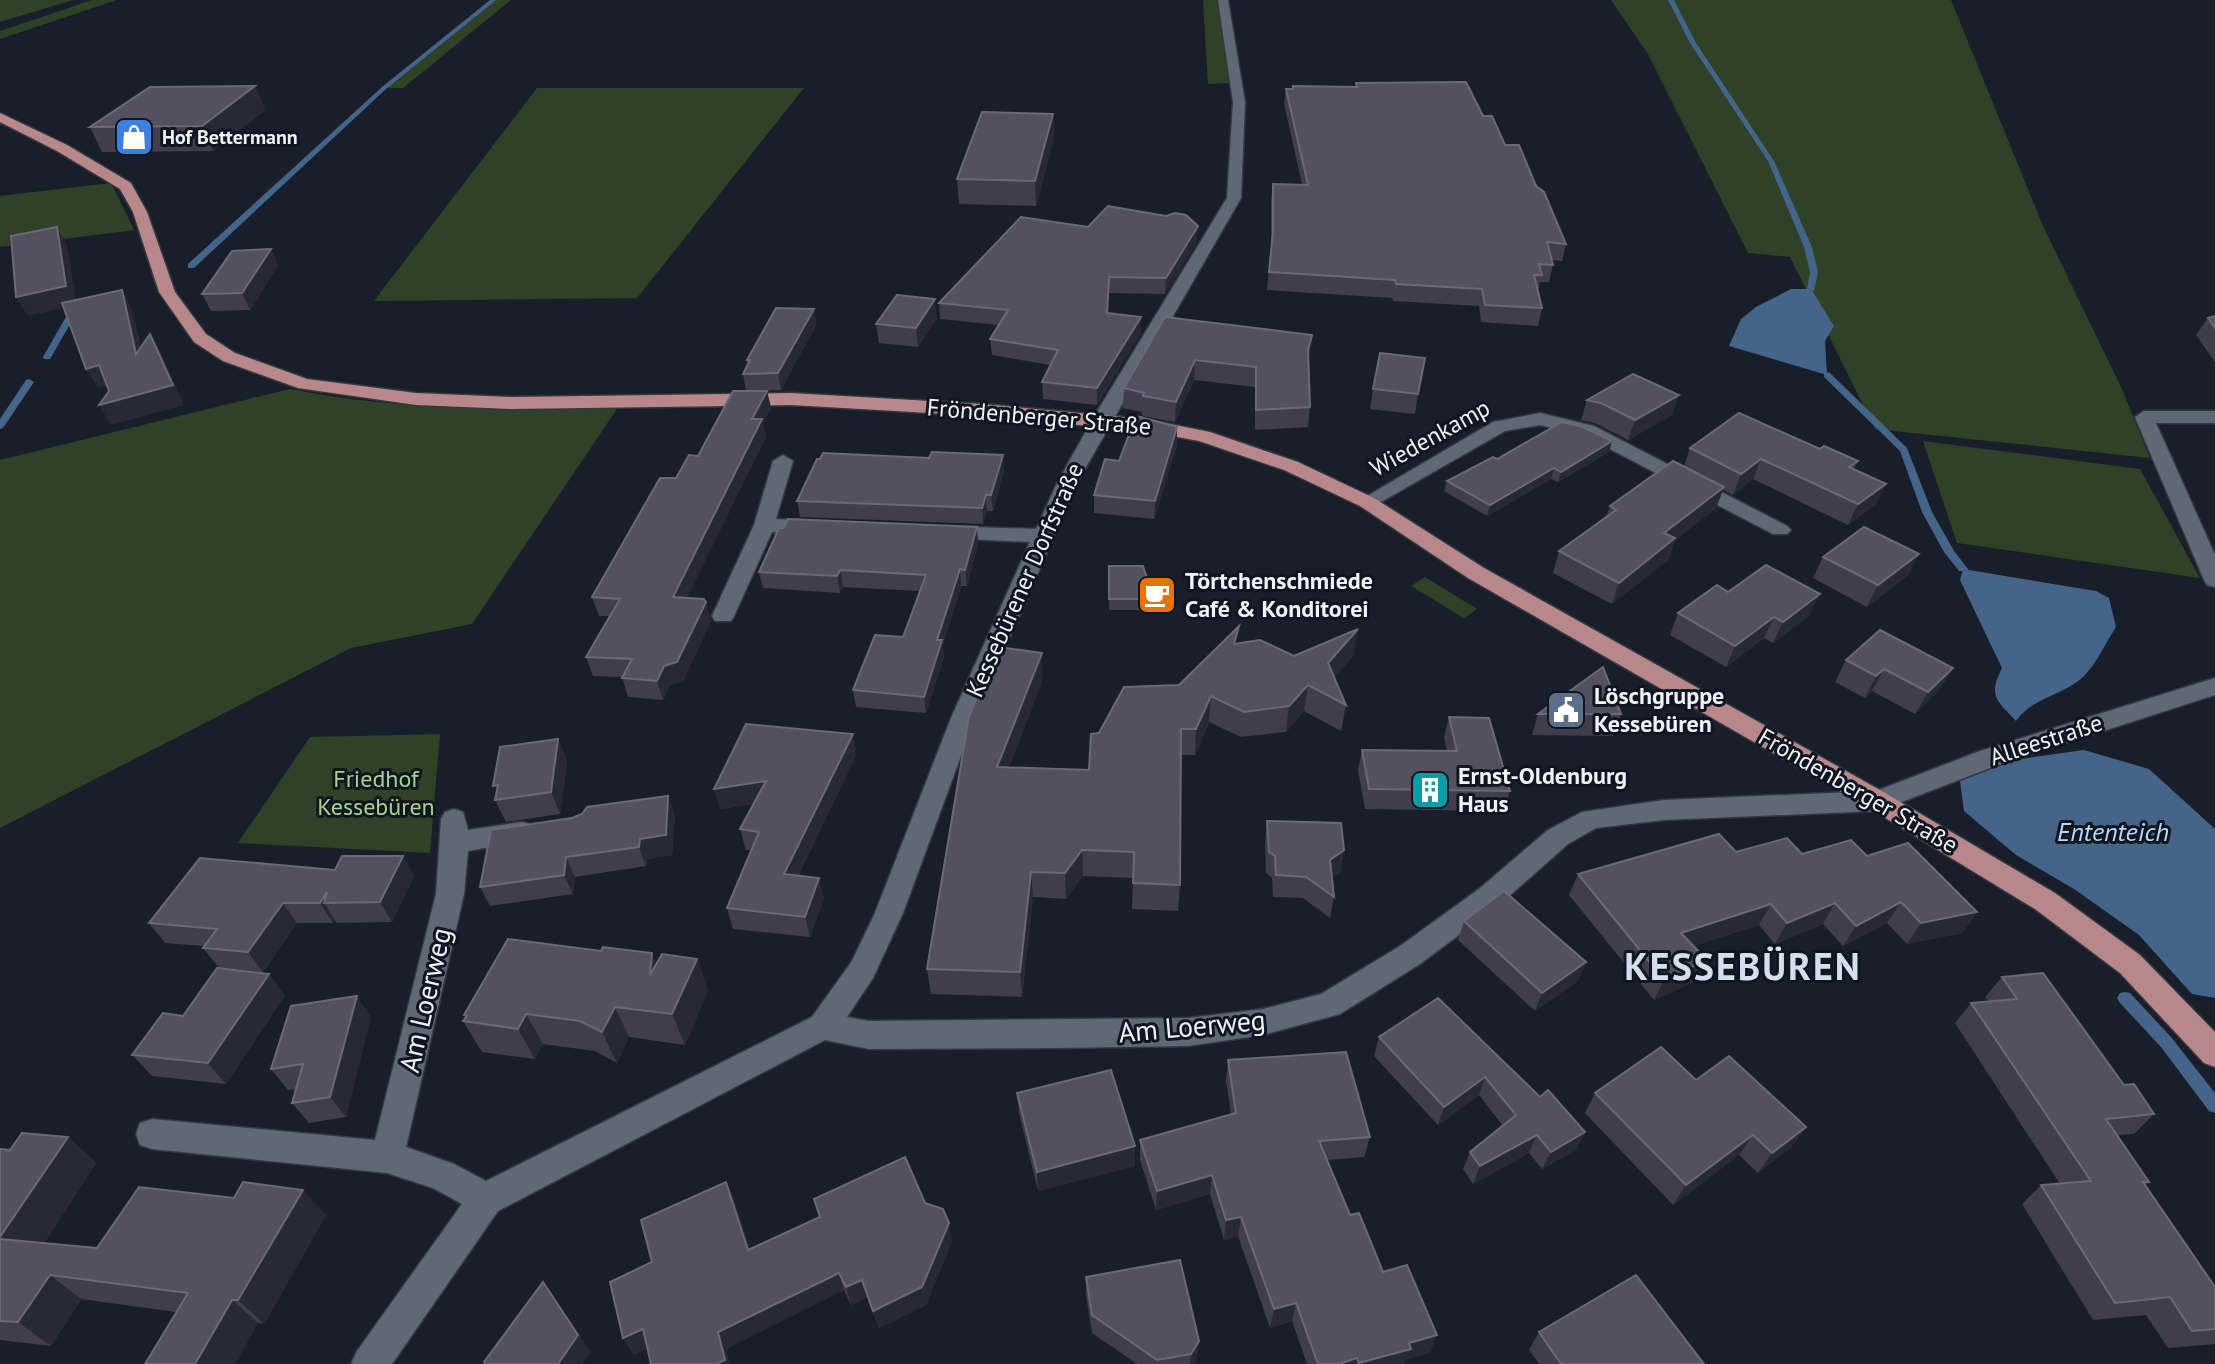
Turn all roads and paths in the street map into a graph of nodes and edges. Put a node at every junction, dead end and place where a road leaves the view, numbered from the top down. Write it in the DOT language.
graph roads {
  1 [pos="1223,0"];
  2 [pos="0,117"];
  3 [pos="2215,417"];
  4 [pos="1101,420"];
  5 [pos="783,461"];
  6 [pos="1367,502"];
  7 [pos="764,525"];
  8 [pos="842,528"];
  9 [pos="1780,530"];
  10 [pos="919,531"];
  11 [pos="1042,536"];
  12 [pos="2215,580"];
  13 [pos="723,616"];
  14 [pos="2215,686"];
  15 [pos="1878,801"];
  16 [pos="549,828"];
  17 [pos="823,1026"];
  18 [pos="2215,1053"];
  19 [pos="152,1134"];
  20 [pos="387,1157"];
  21 [pos="486,1199"];
  22 [pos="370,1364"];
  1 -- 4 [label="street, Kessebürener Dorfstraße"];
  2 -- 4 [label="main road, Fröndenberger Straße"];
  3 -- 12 [label="street"];
  4 -- 6 [label="main road, Fröndenberger Straße"];
  4 -- 11 [label="street, Kessebürener Dorfstraße"];
  5 -- 7 [label="street"];
  6 -- 9 [label="street, Wiedenkamp"];
  6 -- 15 [label="main road, Fröndenberger Straße"];
  7 -- 8 [label="street"];
  7 -- 13 [label="street"];
  10 -- 11 [label="street"];
  11 -- 17 [label="street, Kessebürener Dorfstraße"];
  14 -- 15 [label="street, Alleestraße"];
  15 -- 17 [label="street, Am Loerweg"];
  15 -- 18 [label="main road, Fröndenberger Straße"];
  16 -- 20 [label="street, Am Loerweg"];
  17 -- 21 [label="street"];
  19 -- 20 [label="street"];
  20 -- 21 [label="street"];
  21 -- 22 [label="street"];
}
